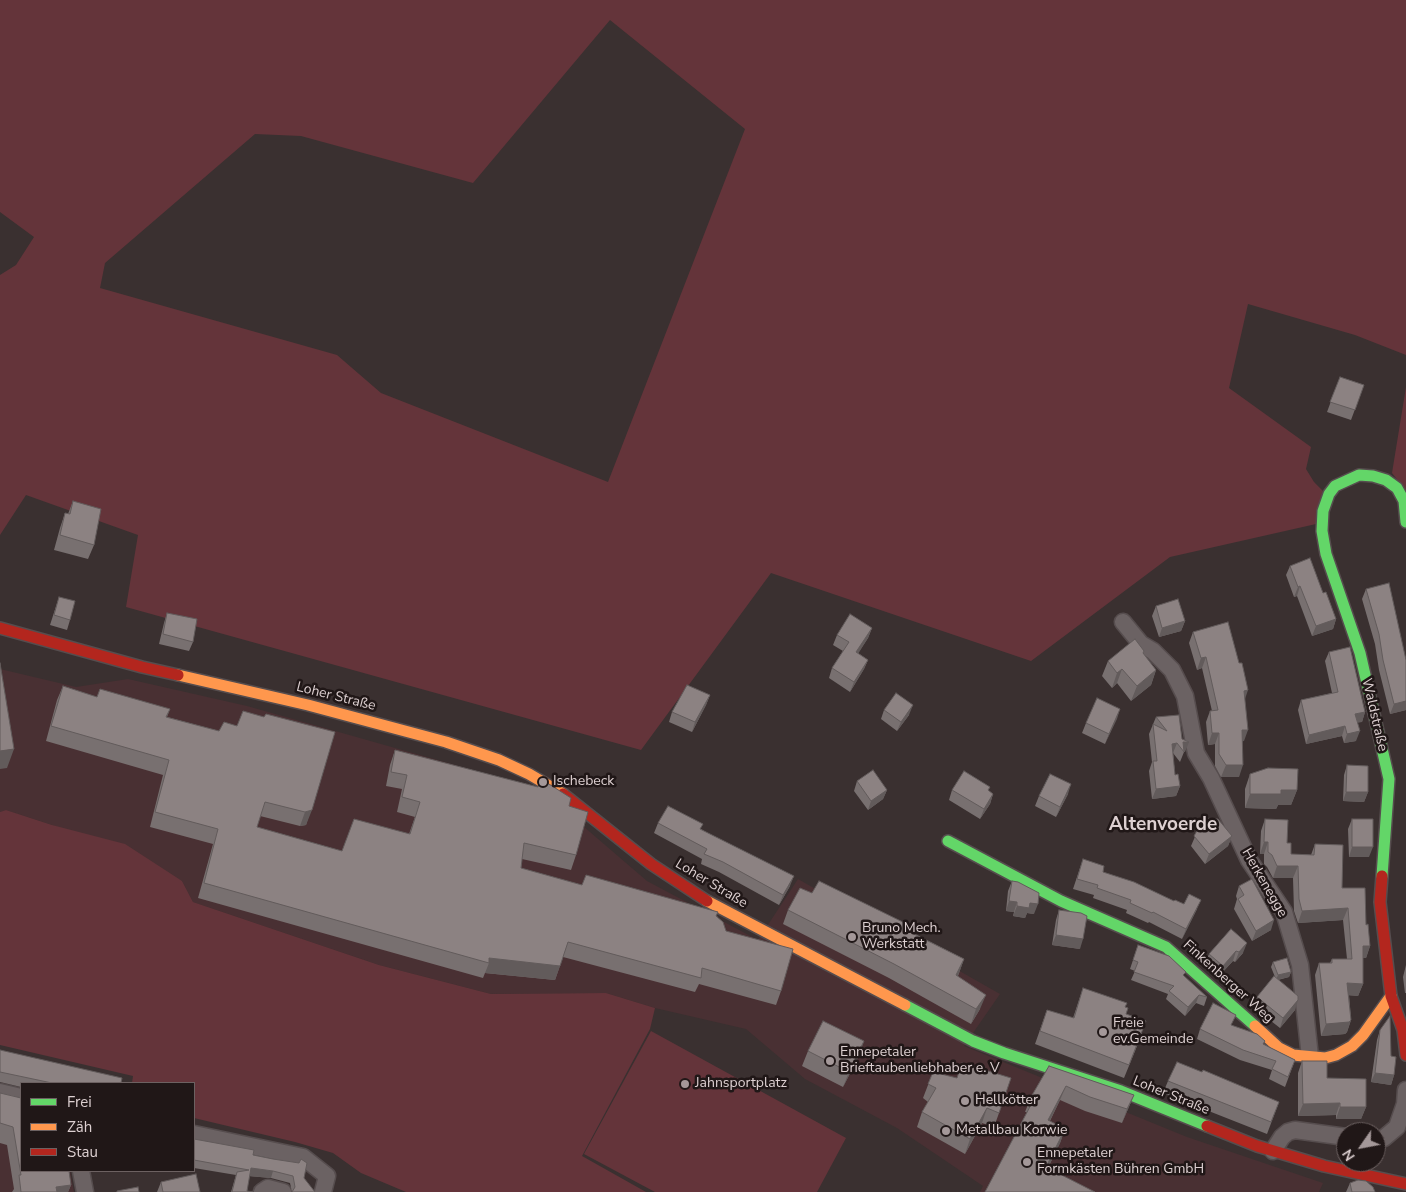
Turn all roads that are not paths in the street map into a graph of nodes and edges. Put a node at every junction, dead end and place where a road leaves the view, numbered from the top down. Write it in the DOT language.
graph roads {
  1 [pos="1406,522"];
  2 [pos="1123,622"];
  3 [pos="0,628"];
  4 [pos="948,841"];
  5 [pos="1391,996"];
  6 [pos="1406,1055"];
  7 [pos="1310,1057"];
  8 [pos="1406,1090"];
  9 [pos="0,1092"];
  10 [pos="20,1097"];
  11 [pos="195,1134"];
  12 [pos="1336,1136"];
  13 [pos="1386,1136"];
  14 [pos="1273,1151"];
  15 [pos="81,1172"];
  16 [pos="1406,1184"];
  17 [pos="85,1192"];
  18 [pos="262,1192"];
  19 [pos="283,1192"];
  20 [pos="323,1192"];
  1 -- 5 [label="main road, Waldstraße"];
  2 -- 7 [label="street, Herkenegge"];
  3 -- 14 [label="main road, Loher Straße"];
  4 -- 7 [label="main road, Finkenberger Weg"];
  5 -- 6 [label="main road, Waldstraße"];
  5 -- 7 [label="main road, Finkenberger Weg"];
  8 -- 13 [label="street"];
  9 -- 10 [label="street"];
  11 -- 20 [label="street"];
  12 -- 14 [label="street"];
  14 -- 16 [label="main road, Loher Straße"];
  15 -- 17 [label="street"];
  18 -- 19 [label="street"];
}
